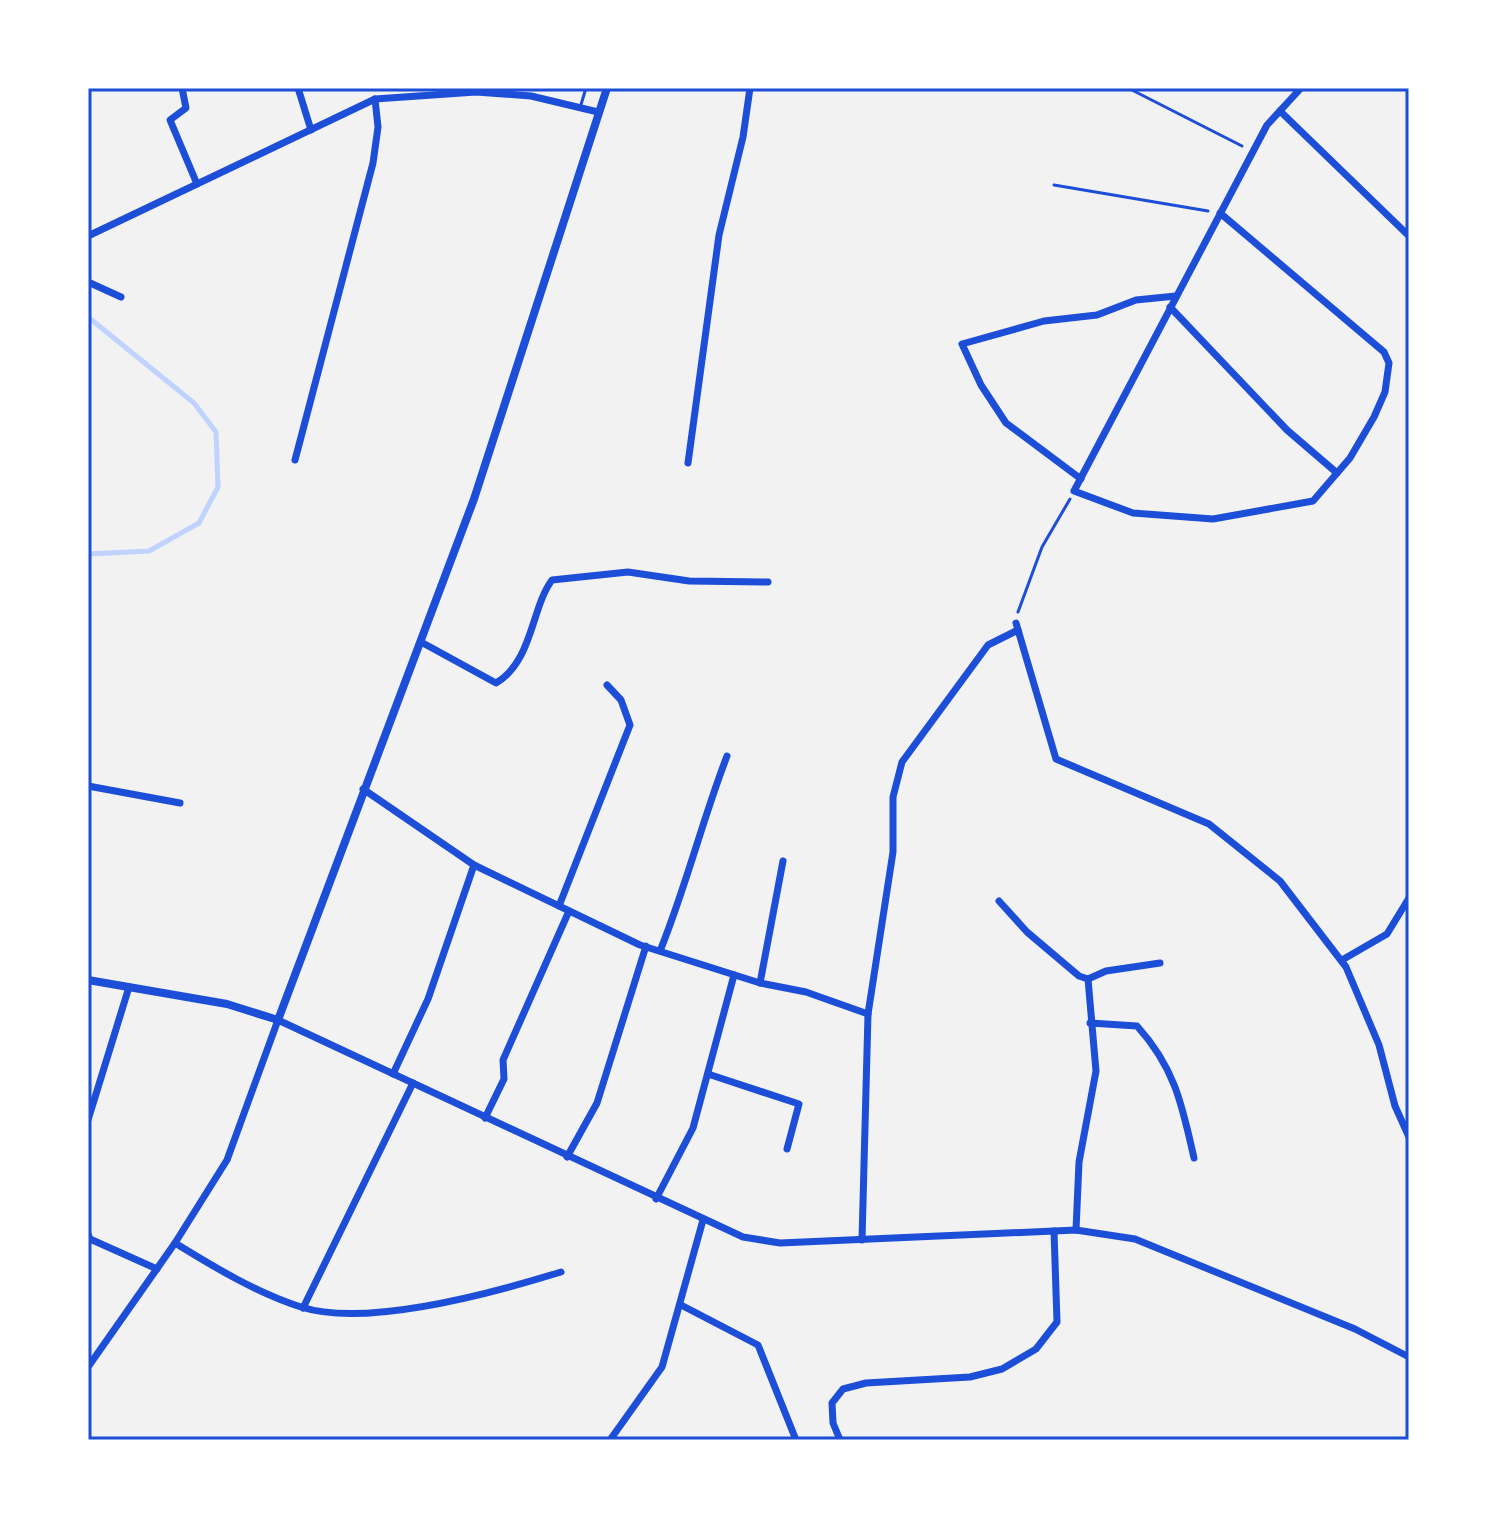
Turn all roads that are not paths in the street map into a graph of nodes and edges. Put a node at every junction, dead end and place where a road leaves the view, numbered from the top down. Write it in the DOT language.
graph roads {
  1 [pos="182,88"];
  2 [pos="298,88"];
  3 [pos="586,88"];
  4 [pos="607,88"];
  5 [pos="750,88"];
  6 [pos="1301,88"];
  7 [pos="403,92"];
  8 [pos="375,99"];
  9 [pos="580,108"];
  10 [pos="1280,111"];
  11 [pos="598,112"];
  12 [pos="311,130"];
  13 [pos="197,184"];
  14 [pos="1220,213"];
  15 [pos="88,236"];
  16 [pos="1409,236"];
  17 [pos="88,282"];
  18 [pos="1176,296"];
  19 [pos="121,297"];
  20 [pos="1170,307"];
  21 [pos="295,460"];
  22 [pos="688,463"];
  23 [pos="1337,473"];
  24 [pos="1081,479"];
  25 [pos="768,582"];
  26 [pos="421,642"];
  27 [pos="607,685"];
  28 [pos="727,756"];
  29 [pos="88,786"];
  30 [pos="363,789"];
  31 [pos="180,803"];
  32 [pos="783,861"];
  33 [pos="474,865"];
  34 [pos="1409,898"];
  35 [pos="999,901"];
  36 [pos="559,906"];
  37 [pos="569,911"];
  38 [pos="646,946"];
  39 [pos="660,951"];
  40 [pos="1342,960"];
  41 [pos="1160,963"];
  42 [pos="734,975"];
  43 [pos="1088,979"];
  44 [pos="88,980"];
  45 [pos="760,983"];
  46 [pos="129,987"];
  47 [pos="868,1014"];
  48 [pos="278,1020"];
  49 [pos="1090,1023"];
  50 [pos="393,1074"];
  51 [pos="708,1074"];
  52 [pos="413,1083"];
  53 [pos="485,1118"];
  54 [pos="88,1120"];
  55 [pos="1409,1137"];
  56 [pos="787,1149"];
  57 [pos="567,1157"];
  58 [pos="1194,1158"];
  59 [pos="656,1199"];
  60 [pos="703,1220"];
  61 [pos="1076,1230"];
  62 [pos="1054,1231"];
  63 [pos="88,1234"];
  64 [pos="862,1240"];
  65 [pos="175,1243"];
  66 [pos="157,1269"];
  67 [pos="561,1272"];
  68 [pos="681,1305"];
  69 [pos="303,1308"];
  70 [pos="1409,1344"];
  71 [pos="1407,1355"];
  72 [pos="88,1367"];
  73 [pos="610,1440"];
  74 [pos="796,1440"];
  75 [pos="840,1440"];
  1 -- 13 [label="street"];
  2 -- 12 [label="street"];
  3 -- 9 [label="lane"];
  4 -- 11 [label="street"];
  5 -- 22 [label="street"];
  6 -- 10 [label="street"];
  7 -- 8 [label="street"];
  7 -- 9 [label="street"];
  8 -- 12 [label="street"];
  8 -- 21 [label="street"];
  9 -- 11 [label="street"];
  10 -- 14 [label="street"];
  10 -- 16 [label="street"];
  11 -- 26 [label="street"];
  12 -- 13 [label="street"];
  13 -- 15 [label="street"];
  14 -- 18 [label="street"];
  14 -- 23 [label="street"];
  17 -- 19 [label="street"];
  18 -- 20 [label="street"];
  18 -- 24 [label="street"];
  20 -- 23 [label="street"];
  20 -- 24 [label="street"];
  23 -- 24 [label="street"];
  25 -- 26 [label="street"];
  26 -- 30 [label="street"];
  27 -- 36 [label="street"];
  28 -- 39 [label="street"];
  29 -- 31 [label="street"];
  30 -- 33 [label="street"];
  30 -- 48 [label="street"];
  32 -- 45 [label="street"];
  33 -- 36 [label="street"];
  33 -- 50 [label="street"];
  34 -- 40 [label="street"];
  35 -- 43 [label="street"];
  36 -- 37 [label="street"];
  37 -- 38 [label="street"];
  37 -- 53 [label="street"];
  38 -- 39 [label="street"];
  38 -- 57 [label="street"];
  39 -- 42 [label="street"];
  40 -- 47 [label="street"];
  40 -- 55 [label="street"];
  41 -- 43 [label="street"];
  42 -- 45 [label="street"];
  42 -- 51 [label="street"];
  43 -- 49 [label="street"];
  44 -- 46 [label="street"];
  45 -- 47 [label="street"];
  46 -- 48 [label="street"];
  46 -- 54 [label="street"];
  47 -- 64 [label="street"];
  48 -- 50 [label="street"];
  48 -- 65 [label="street"];
  49 -- 58 [label="street"];
  49 -- 61 [label="street"];
  50 -- 52 [label="street"];
  51 -- 56 [label="street"];
  51 -- 59 [label="street"];
  52 -- 53 [label="street"];
  52 -- 69 [label="street"];
  53 -- 57 [label="street"];
  57 -- 59 [label="street"];
  59 -- 60 [label="street"];
  60 -- 64 [label="street"];
  60 -- 68 [label="street"];
  61 -- 62 [label="street"];
  61 -- 71 [label="street"];
  62 -- 64 [label="street"];
  62 -- 75 [label="street"];
  63 -- 66 [label="street"];
  65 -- 66 [label="street"];
  65 -- 69 [label="street"];
  66 -- 72 [label="street"];
  67 -- 69 [label="street"];
  68 -- 73 [label="street"];
  68 -- 74 [label="street"];
  70 -- 71 [label="street"];
}
